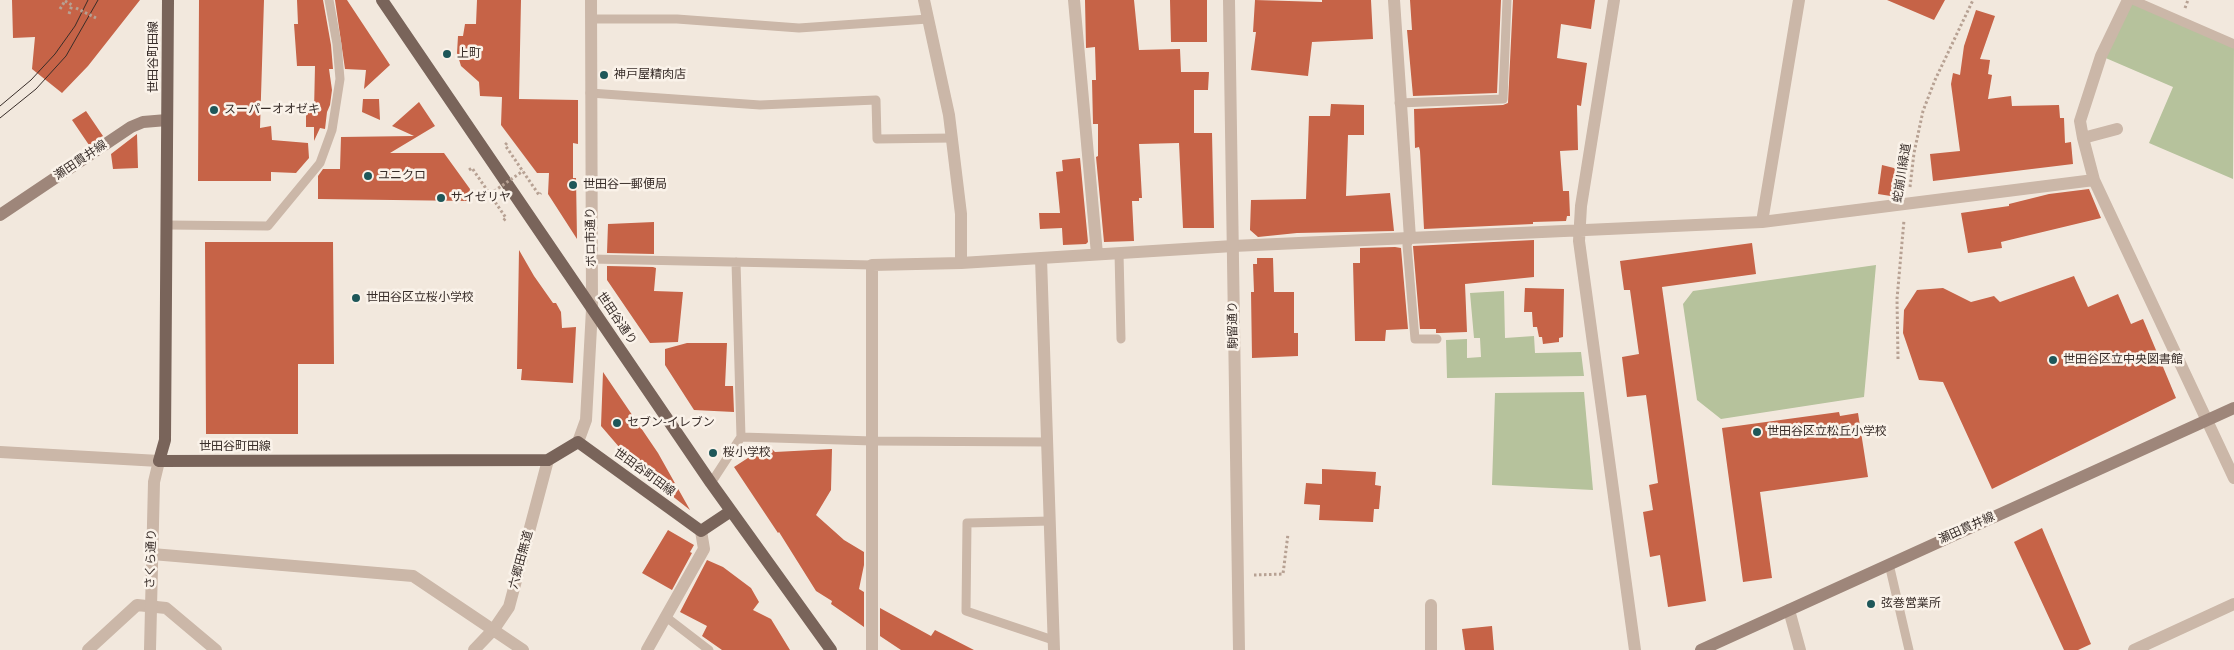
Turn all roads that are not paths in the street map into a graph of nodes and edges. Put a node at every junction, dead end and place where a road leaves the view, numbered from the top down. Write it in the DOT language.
graph roads {
  1 [pos="168,0"];
  2 [pos="329,0"];
  3 [pos="382,0"];
  4 [pos="591,0"];
  5 [pos="924,0"];
  6 [pos="1074,0"];
  7 [pos="1229,0"];
  8 [pos="1394,0"];
  9 [pos="1507,0"];
  10 [pos="1614,0"];
  11 [pos="1799,0"];
  12 [pos="2128,0"];
  13 [pos="2133,0"];
  14 [pos="591,19"];
  15 [pos="928,19"];
  16 [pos="2234,44"];
  17 [pos="590,93"];
  18 [pos="1399,103"];
  19 [pos="168,120"];
  20 [pos="2117,129"];
  21 [pos="952,138"];
  22 [pos="2083,138"];
  23 [pos="2094,180"];
  24 [pos="0,215"];
  25 [pos="1762,222"];
  26 [pos="167,225"];
  27 [pos="1579,231"];
  28 [pos="1410,238"];
  29 [pos="1233,246"];
  30 [pos="1119,253"];
  31 [pos="1096,254"];
  32 [pos="1041,258"];
  33 [pos="592,259"];
  34 [pos="736,262"];
  35 [pos="961,263"];
  36 [pos="872,265"];
  37 [pos="592,309"];
  38 [pos="1437,338"];
  39 [pos="1121,339"];
  40 [pos="2234,408"];
  41 [pos="2207,420"];
  42 [pos="742,437"];
  43 [pos="873,441"];
  44 [pos="578,442"];
  45 [pos="1047,442"];
  46 [pos="0,452"];
  47 [pos="159,460"];
  48 [pos="548,460"];
  49 [pos="2234,478"];
  50 [pos="711,483"];
  51 [pos="731,511"];
  52 [pos="1050,521"];
  53 [pos="701,531"];
  54 [pos="152,554"];
  55 [pos="1888,564"];
  56 [pos="1431,604"];
  57 [pos="2234,604"];
  58 [pos="150,606"];
  59 [pos="1789,610"];
  60 [pos="666,617"];
  61 [pos="494,629"];
  62 [pos="1054,645"];
  63 [pos="88,650"];
  64 [pos="150,650"];
  65 [pos="216,650"];
  66 [pos="474,650"];
  67 [pos="523,650"];
  68 [pos="647,650"];
  69 [pos="709,650"];
  70 [pos="831,650"];
  71 [pos="872,650"];
  72 [pos="1239,650"];
  73 [pos="1431,650"];
  74 [pos="1635,650"];
  75 [pos="1701,650"];
  76 [pos="1800,650"];
  77 [pos="1909,650"];
  78 [pos="2134,650"];
  1 -- 19 [label="main road, 世田谷町田線"];
  2 -- 26 [label="lane"];
  3 -- 37 [label="main road, 世田谷通り"];
  4 -- 14 [label="street, ボロ市通り"];
  5 -- 15 [label="street"];
  6 -- 31 [label="street"];
  7 -- 29 [label="street, 駒留通り"];
  8 -- 18 [label="street"];
  9 -- 18 [label="lane"];
  10 -- 27 [label="street"];
  11 -- 25 [label="street"];
  12 -- 22 [label="street"];
  13 -- 16 [label="lane"];
  14 -- 15 [label="lane"];
  14 -- 17 [label="street, ボロ市通り"];
  15 -- 21 [label="street"];
  17 -- 21 [label="lane"];
  17 -- 33 [label="street, ボロ市通り"];
  18 -- 28 [label="street"];
  19 -- 24 [label="main road, 瀬田貫井線"];
  19 -- 26 [label="main road, 世田谷町田線"];
  20 -- 22 [label="street"];
  21 -- 35 [label="street"];
  22 -- 23 [label="street"];
  23 -- 25 [label="street"];
  23 -- 41 [label="street"];
  25 -- 27 [label="street"];
  26 -- 47 [label="main road, 世田谷町田線"];
  27 -- 28 [label="street"];
  27 -- 74 [label="street"];
  28 -- 29 [label="street"];
  28 -- 38 [label="lane"];
  29 -- 30 [label="street"];
  29 -- 72 [label="street, 駒留通り"];
  30 -- 31 [label="street"];
  30 -- 39 [label="lane"];
  31 -- 32 [label="street"];
  32 -- 35 [label="street"];
  32 -- 45 [label="street"];
  33 -- 34 [label="lane"];
  33 -- 37 [label="street, ボロ市通り"];
  34 -- 36 [label="lane"];
  34 -- 42 [label="lane"];
  35 -- 36 [label="street"];
  36 -- 43 [label="street"];
  37 -- 44 [label="street, ボロ市通り"];
  37 -- 50 [label="main road, 世田谷通り"];
  40 -- 41 [label="main road, 瀬田貫井線"];
  41 -- 49 [label="street"];
  41 -- 55 [label="main road, 瀬田貫井線"];
  42 -- 43 [label="lane"];
  42 -- 50 [label="lane"];
  43 -- 45 [label="lane"];
  43 -- 71 [label="street"];
  44 -- 48 [label="main road"];
  44 -- 53 [label="main road, 世田谷町田線"];
  45 -- 52 [label="street"];
  46 -- 47 [label="street"];
  47 -- 48 [label="main road, 世田谷町田線"];
  47 -- 54 [label="street, さくら通り"];
  48 -- 61 [label="street, 六郷田無道"];
  50 -- 51 [label="main road, 世田谷通り"];
  51 -- 53 [label="main road"];
  51 -- 70 [label="main road, 世田谷通り"];
  52 -- 62 [label="street"];
  52 -- 62 [label="lane"];
  53 -- 60 [label="street"];
  54 -- 58 [label="street, さくら通り"];
  54 -- 61 [label="street"];
  55 -- 59 [label="main road, 瀬田貫井線"];
  55 -- 77 [label="lane"];
  56 -- 73 [label="street"];
  57 -- 78 [label="street"];
  58 -- 63 [label="street"];
  58 -- 64 [label="street"];
  58 -- 65 [label="street, さくら通り"];
  59 -- 75 [label="main road, 瀬田貫井線"];
  59 -- 76 [label="street"];
  60 -- 68 [label="street"];
  60 -- 69 [label="lane"];
  61 -- 66 [label="street, 六郷田無道"];
  61 -- 67 [label="street"];
}
